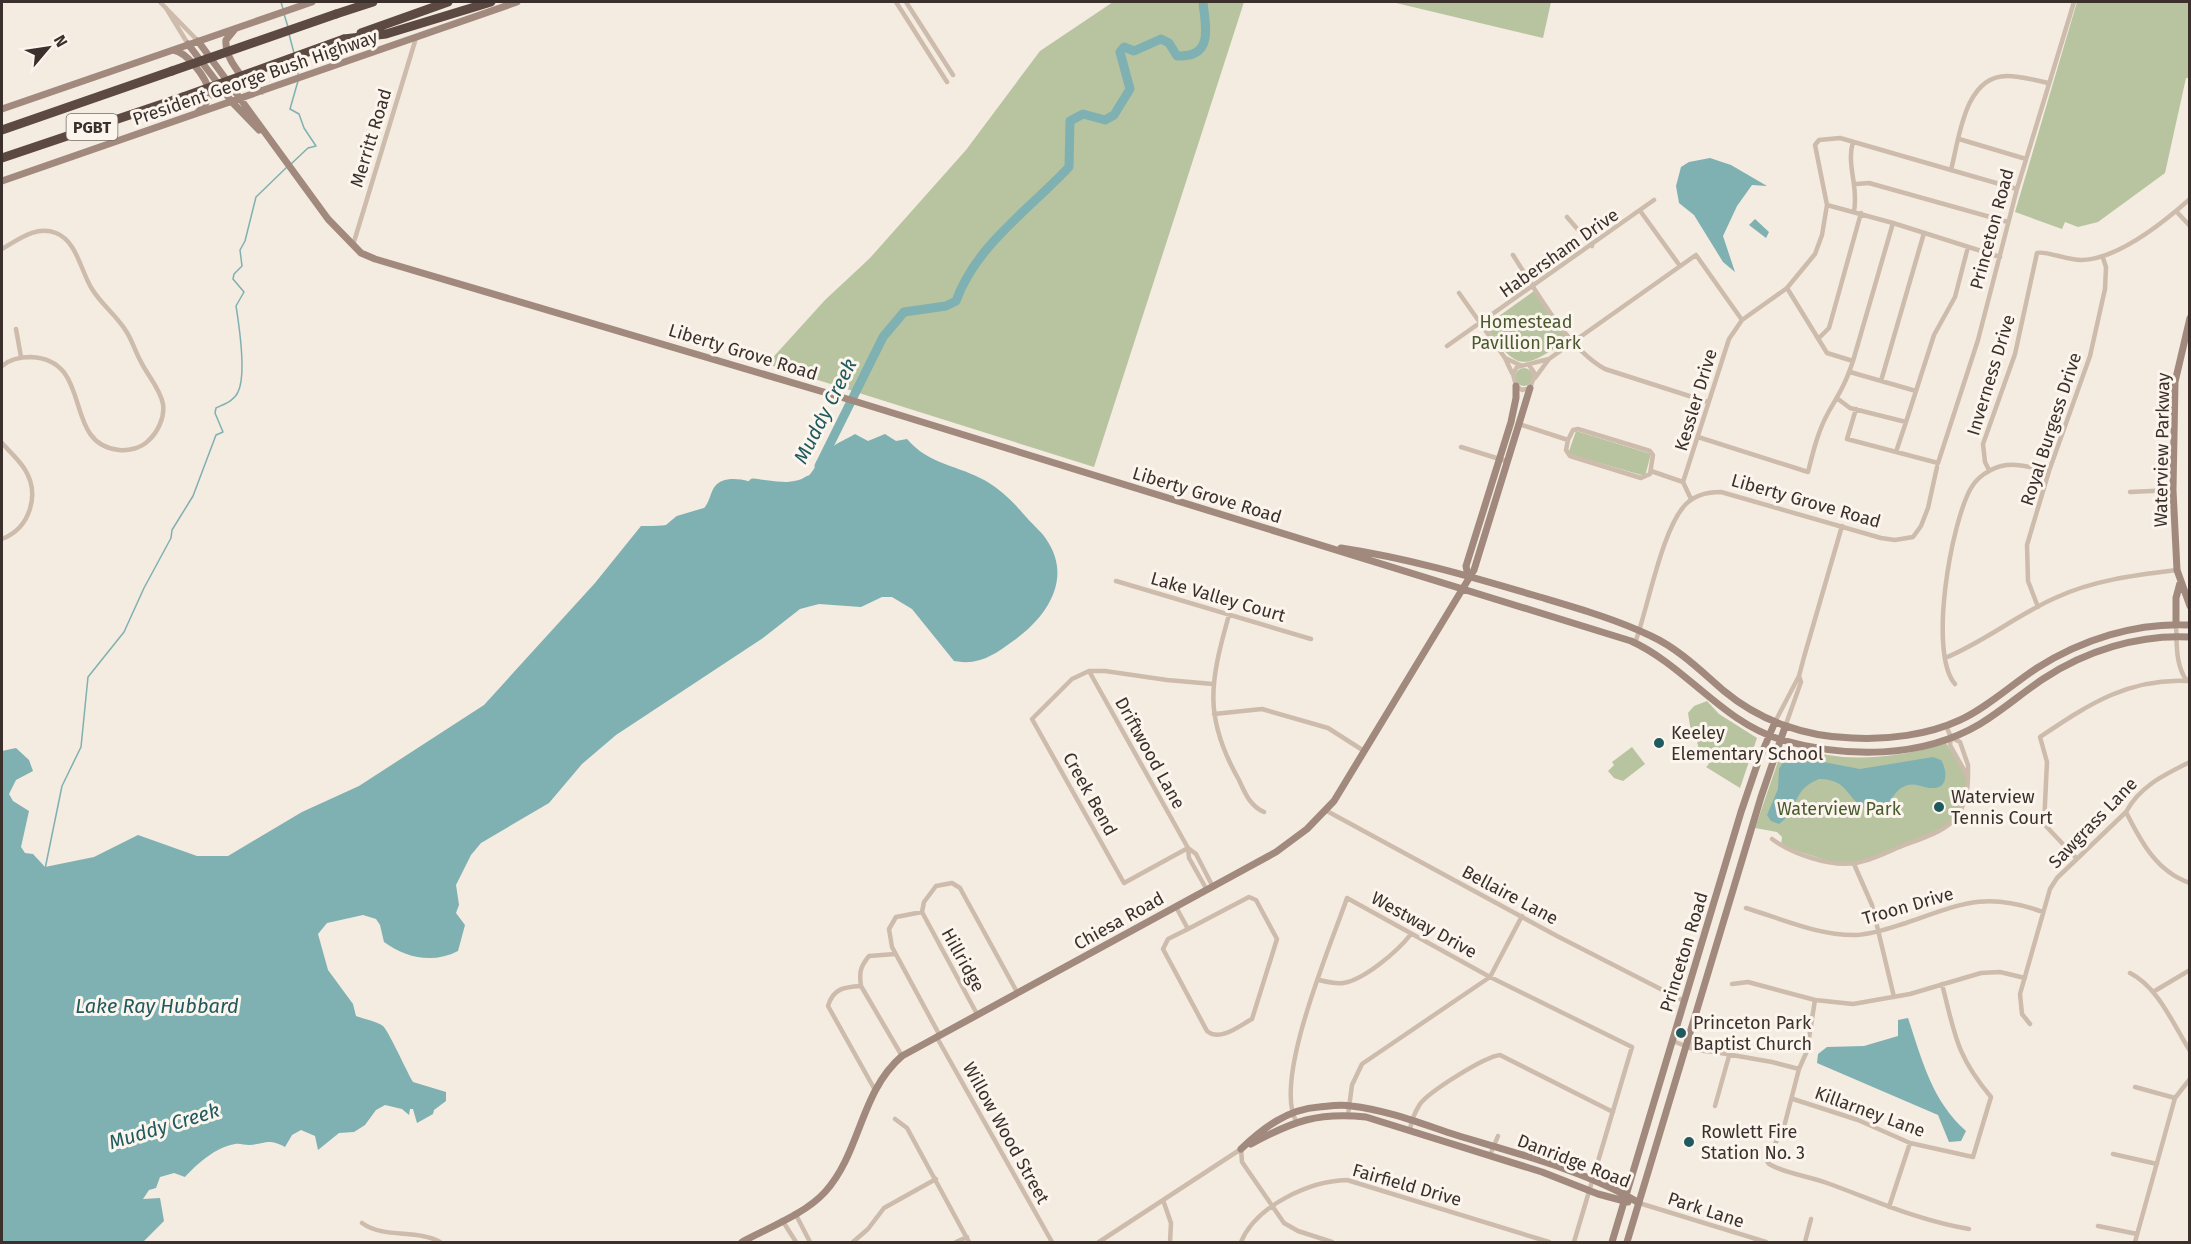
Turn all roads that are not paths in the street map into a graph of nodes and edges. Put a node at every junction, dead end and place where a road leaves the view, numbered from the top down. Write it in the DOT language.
graph roads {
  1 [pos="312,2"];
  2 [pos="373,2"];
  3 [pos="448,2"];
  4 [pos="491,2"];
  5 [pos="517,2"];
  6 [pos="896,2"];
  7 [pos="906,2"];
  8 [pos="2074,2"];
  9 [pos="162,4"];
  10 [pos="360,4"];
  11 [pos="240,26"];
  12 [pos="416,38"];
  13 [pos="344,39"];
  14 [pos="198,41"];
  15 [pos="188,44"];
  16 [pos="171,50"];
  17 [pos="953,75"];
  18 [pos="947,82"];
  19 [pos="2048,83"];
  20 [pos="265,90"];
  21 [pos="242,98"];
  22 [pos="232,102"];
  23 [pos="2,109"];
  24 [pos="196,114"];
  25 [pos="2,130"];
  26 [pos="1959,139"];
  27 [pos="268,140"];
  28 [pos="1853,142"];
  29 [pos="2,158"];
  30 [pos="2026,159"];
  31 [pos="1951,170"];
  32 [pos="2,181"];
  33 [pos="1856,184"];
  34 [pos="2017,189"];
  35 [pos="2190,199"];
  36 [pos="1654,200"];
  37 [pos="1827,205"];
  38 [pos="1854,211"];
  39 [pos="2176,211"];
  40 [pos="1641,212"];
  41 [pos="1861,213"];
  42 [pos="1567,217"];
  43 [pos="2008,222"];
  44 [pos="1893,223"];
  45 [pos="2190,226"];
  46 [pos="1924,233"];
  47 [pos="353,246"];
  48 [pos="1592,246"];
  49 [pos="1968,247"];
  50 [pos="2,249"];
  51 [pos="1513,255"];
  52 [pos="2000,257"];
  53 [pos="2103,258"];
  54 [pos="1680,266"];
  55 [pos="1535,287"];
  56 [pos="1788,288"];
  57 [pos="1459,293"];
  58 [pos="2190,318"];
  59 [pos="1742,320"];
  60 [pos="1481,325"];
  61 [pos="16,329"];
  62 [pos="1818,339"];
  63 [pos="1572,341"];
  64 [pos="1447,346"];
  65 [pos="21,357"];
  66 [pos="1505,358"];
  67 [pos="1549,359"];
  68 [pos="1853,361"];
  69 [pos="1520,365"];
  70 [pos="1529,365"];
  71 [pos="2,366"];
  72 [pos="1850,372"];
  73 [pos="1513,374"];
  74 [pos="1535,378"];
  75 [pos="1881,381"];
  76 [pos="1516,386"];
  77 [pos="1530,388"];
  78 [pos="1916,391"];
  79 [pos="1838,399"];
  80 [pos="1708,402"];
  81 [pos="1856,410"];
  82 [pos="1906,422"];
  83 [pos="1514,423"];
  84 [pos="1698,437"];
  85 [pos="1568,440"];
  86 [pos="2,443"];
  87 [pos="1461,447"];
  88 [pos="1896,452"];
  89 [pos="1503,460"];
  90 [pos="1937,465"];
  91 [pos="1989,470"];
  92 [pos="1651,471"];
  93 [pos="2049,471"];
  94 [pos="1683,482"];
  95 [pos="2173,490"];
  96 [pos="2130,492"];
  97 [pos="1691,500"];
  98 [pos="1842,526"];
  99 [pos="1913,537"];
  100 [pos="2,539"];
  101 [pos="1324,546"];
  102 [pos="2177,570"];
  103 [pos="1468,576"];
  104 [pos="1116,581"];
  105 [pos="2180,583"];
  106 [pos="1464,588"];
  107 [pos="2190,606"];
  108 [pos="2038,607"];
  109 [pos="1229,615"];
  110 [pos="2176,624"];
  111 [pos="2190,625"];
  112 [pos="1640,631"];
  113 [pos="2176,637"];
  114 [pos="2190,638"];
  115 [pos="1311,639"];
  116 [pos="1635,643"];
  117 [pos="1945,658"];
  118 [pos="1089,672"];
  119 [pos="1799,676"];
  120 [pos="2189,680"];
  121 [pos="1213,684"];
  122 [pos="1955,684"];
  123 [pos="1214,714"];
  124 [pos="1775,722"];
  125 [pos="1946,726"];
  126 [pos="1785,727"];
  127 [pos="1769,734"];
  128 [pos="1951,737"];
  129 [pos="1780,739"];
  130 [pos="1364,751"];
  131 [pos="2190,762"];
  132 [pos="1968,777"];
  133 [pos="1325,810"];
  134 [pos="2126,812"];
  135 [pos="1264,813"];
  136 [pos="1772,839"];
  137 [pos="1188,848"];
  138 [pos="2077,859"];
  139 [pos="1854,864"];
  140 [pos="2190,883"];
  141 [pos="1210,888"];
  142 [pos="1716,902"];
  143 [pos="1729,903"];
  144 [pos="1176,906"];
  145 [pos="1746,908"];
  146 [pos="922,912"];
  147 [pos="2043,912"];
  148 [pos="1522,916"];
  149 [pos="1188,929"];
  150 [pos="1878,932"];
  151 [pos="1411,934"];
  152 [pos="895,954"];
  153 [pos="2190,970"];
  154 [pos="2130,973"];
  155 [pos="1490,977"];
  156 [pos="2025,978"];
  157 [pos="1319,980"];
  158 [pos="1732,984"];
  159 [pos="1942,984"];
  160 [pos="861,986"];
  161 [pos="1017,992"];
  162 [pos="2153,992"];
  163 [pos="1894,997"];
  164 [pos="1815,1000"];
  165 [pos="1684,1001"];
  166 [pos="977,1014"];
  167 [pos="2030,1024"];
  168 [pos="938,1035"];
  169 [pos="1673,1041"];
  170 [pos="1687,1045"];
  171 [pos="2190,1051"];
  172 [pos="902,1056"];
  173 [pos="1729,1056"];
  174 [pos="1799,1070"];
  175 [pos="2190,1080"];
  176 [pos="2136,1087"];
  177 [pos="875,1090"];
  178 [pos="2175,1098"];
  179 [pos="1793,1099"];
  180 [pos="1348,1105"];
  181 [pos="1714,1106"];
  182 [pos="1613,1112"];
  183 [pos="1348,1115"];
  184 [pos="1294,1118"];
  185 [pos="895,1119"];
  186 [pos="1411,1121"];
  187 [pos="1410,1130"];
  188 [pos="1644,1135"];
  189 [pos="1498,1136"];
  190 [pos="1658,1139"];
  191 [pos="1910,1143"];
  192 [pos="1494,1147"];
  193 [pos="1241,1149"];
  194 [pos="2113,1154"];
  195 [pos="1490,1155"];
  196 [pos="2157,1164"];
  197 [pos="936,1179"];
  198 [pos="1590,1180"];
  199 [pos="1590,1190"];
  200 [pos="1625,1198"];
  201 [pos="1163,1200"];
  202 [pos="1639,1203"];
  203 [pos="1889,1207"];
  204 [pos="1272,1208"];
  205 [pos="795,1213"];
  206 [pos="1811,1219"];
  207 [pos="782,1220"];
  208 [pos="362,1223"];
  209 [pos="2098,1226"];
  210 [pos="1969,1229"];
  211 [pos="2137,1234"];
  212 [pos="968,1240"];
  213 [pos="440,1242"];
  214 [pos="742,1242"];
  215 [pos="796,1242"];
  216 [pos="810,1242"];
  217 [pos="853,1242"];
  218 [pos="956,1242"];
  219 [pos="1052,1242"];
  220 [pos="1099,1242"];
  221 [pos="1170,1242"];
  222 [pos="1241,1242"];
  223 [pos="1332,1242"];
  224 [pos="1549,1242"];
  225 [pos="1574,1242"];
  226 [pos="1612,1242"];
  227 [pos="1627,1242"];
  228 [pos="1766,1242"];
  229 [pos="1805,1242"];
  230 [pos="2135,1242"];
  1 -- 11 [label="main road"];
  2 -- 10 [label="highway, PGBT"];
  3 -- 13 [label="highway, PGBT"];
  4 -- 13 [label="highway"];
  5 -- 12 [label="main road, President George Bush Highway"];
  6 -- 18 [label="street"];
  7 -- 17 [label="street"];
  8 -- 19 [label="street, Princeton Road"];
  9 -- 14 [label="street, Liberty Grove Road"];
  9 -- 15 [label="street, Liberty Grove Road"];
  10 -- 25 [label="highway, PGBT, bridge"];
  11 -- 14 [label="main road"];
  11 -- 20 [label="main road"];
  12 -- 20 [label="main road, President George Bush Highway"];
  12 -- 47 [label="street, Merritt Road"];
  13 -- 29 [label="highway, PGBT, bridge"];
  14 -- 15 [label="main road"];
  14 -- 21 [label="main road, Liberty Grove Road"];
  15 -- 16 [label="main road"];
  15 -- 22 [label="main road, Liberty Grove Road"];
  16 -- 23 [label="main road"];
  16 -- 24 [label="main road"];
  19 -- 26 [label="street"];
  19 -- 30 [label="street, Princeton Road"];
  20 -- 21 [label="main road, President George Bush Highway"];
  21 -- 22 [label="main road, President George Bush Highway"];
  21 -- 27 [label="main road, Liberty Grove Road"];
  22 -- 24 [label="main road, President George Bush Highway"];
  22 -- 27 [label="main road, Liberty Grove Road"];
  24 -- 32 [label="main road, President George Bush Highway"];
  26 -- 30 [label="street"];
  26 -- 31 [label="street"];
  27 -- 47 [label="main road, Liberty Grove Road"];
  28 -- 31 [label="street"];
  28 -- 33 [label="street"];
  28 -- 37 [label="street"];
  30 -- 34 [label="street, Princeton Road"];
  31 -- 34 [label="street"];
  33 -- 38 [label="street"];
  33 -- 43 [label="street"];
  34 -- 43 [label="street, Princeton Road"];
  35 -- 39 [label="street"];
  36 -- 40 [label="street, Habersham Drive"];
  37 -- 38 [label="street"];
  37 -- 56 [label="street, Kessler Drive"];
  38 -- 41 [label="street"];
  39 -- 45 [label="street"];
  39 -- 53 [label="street"];
  40 -- 48 [label="street, Habersham Drive"];
  40 -- 54 [label="street"];
  41 -- 44 [label="street"];
  41 -- 62 [label="street"];
  42 -- 48 [label="street"];
  43 -- 52 [label="street, Princeton Road"];
  44 -- 46 [label="street"];
  44 -- 68 [label="street"];
  46 -- 49 [label="street"];
  46 -- 75 [label="street"];
  47 -- 101 [label="main road, Liberty Grove Road"];
  48 -- 55 [label="street, Habersham Drive"];
  49 -- 52 [label="street"];
  49 -- 78 [label="street"];
  50 -- 65 [label="street"];
  51 -- 55 [label="street"];
  52 -- 90 [label="street, Princeton Road"];
  53 -- 91 [label="street, Inverness Drive"];
  53 -- 93 [label="street, Royal Burgess Drive"];
  54 -- 59 [label="street"];
  54 -- 63 [label="street"];
  55 -- 60 [label="street, Habersham Drive"];
  55 -- 63 [label="street"];
  56 -- 59 [label="street, Kessler Drive"];
  56 -- 62 [label="street"];
  57 -- 60 [label="street"];
  58 -- 95 [label="main road, Waterview Parkway"];
  59 -- 80 [label="street, Kessler Drive"];
  60 -- 64 [label="street, Habersham Drive"];
  60 -- 66 [label="street"];
  61 -- 65 [label="street"];
  62 -- 68 [label="street"];
  63 -- 67 [label="street"];
  63 -- 80 [label="street"];
  65 -- 71 [label="street"];
  66 -- 69 [label="street"];
  66 -- 73 [label="street"];
  67 -- 70 [label="street"];
  67 -- 74 [label="street"];
  68 -- 72 [label="street"];
  69 -- 70 [label="street"];
  69 -- 73 [label="street"];
  70 -- 74 [label="street"];
  72 -- 75 [label="street"];
  72 -- 79 [label="street"];
  73 -- 76 [label="street"];
  74 -- 77 [label="street"];
  75 -- 78 [label="street"];
  76 -- 77 [label="street"];
  76 -- 83 [label="main road"];
  77 -- 83 [label="main road"];
  78 -- 82 [label="street"];
  79 -- 81 [label="street"];
  79 -- 84 [label="street"];
  80 -- 84 [label="street, Kessler Drive"];
  81 -- 82 [label="street"];
  81 -- 88 [label="street"];
  82 -- 88 [label="street"];
  83 -- 85 [label="street"];
  83 -- 89 [label="main road, Chiesa Road"];
  84 -- 94 [label="street, Kessler Drive"];
  85 -- 92 [label="street"];
  85 -- 92 [label="street"];
  86 -- 100 [label="street"];
  87 -- 89 [label="street"];
  88 -- 90 [label="street"];
  89 -- 103 [label="main road, Chiesa Road"];
  90 -- 99 [label="street, Princeton Road"];
  91 -- 93 [label="street"];
  91 -- 117 [label="street"];
  92 -- 94 [label="street"];
  93 -- 108 [label="street, Royal Burgess Drive"];
  94 -- 97 [label="street"];
  95 -- 96 [label="street"];
  95 -- 102 [label="main road, Waterview Parkway"];
  97 -- 98 [label="street, Liberty Grove Road"];
  97 -- 112 [label="street"];
  98 -- 99 [label="street, Liberty Grove Road"];
  98 -- 119 [label="street, Princeton Road"];
  101 -- 103 [label="main road, Liberty Grove Road"];
  101 -- 106 [label="main road, Liberty Grove Road"];
  102 -- 105 [label="main road, Waterview Parkway"];
  102 -- 108 [label="street"];
  103 -- 106 [label="main road, Chiesa Road"];
  103 -- 112 [label="main road, Liberty Grove Road"];
  104 -- 109 [label="street, Lake Valley Court"];
  105 -- 107 [label="main road, Waterview Parkway"];
  105 -- 110 [label="main road, Waterview Parkway"];
  106 -- 116 [label="main road, Liberty Grove Road"];
  106 -- 130 [label="main road, Chiesa Road"];
  108 -- 117 [label="street"];
  109 -- 115 [label="street, Lake Valley Court"];
  109 -- 121 [label="street"];
  110 -- 111 [label="main road, Liberty Grove Road"];
  110 -- 113 [label="street"];
  110 -- 125 [label="main road, Liberty Grove Road"];
  112 -- 116 [label="street"];
  112 -- 124 [label="main road, Liberty Grove Road"];
  113 -- 114 [label="main road, Liberty Grove Road"];
  113 -- 120 [label="street"];
  113 -- 128 [label="main road, Liberty Grove Road"];
  116 -- 127 [label="main road, Liberty Grove Road"];
  117 -- 122 [label="street"];
  118 -- 121 [label="street"];
  118 -- 137 [label="street, Driftwood Lane"];
  118 -- 137 [label="street, Creek Bend"];
  119 -- 124 [label="street, Princeton Road"];
  119 -- 126 [label="street, Princeton Road"];
  120 -- 138 [label="street"];
  121 -- 123 [label="street"];
  123 -- 130 [label="street"];
  123 -- 135 [label="street"];
  124 -- 126 [label="main road, Liberty Grove Road"];
  124 -- 127 [label="main road, Princeton Road"];
  125 -- 126 [label="main road, Liberty Grove Road"];
  125 -- 128 [label="street"];
  126 -- 129 [label="main road, Princeton Road"];
  127 -- 129 [label="main road, Liberty Grove Road"];
  127 -- 142 [label="main road, Princeton Road"];
  128 -- 129 [label="main road, Liberty Grove Road"];
  128 -- 132 [label="street"];
  128 -- 132 [label="street"];
  129 -- 143 [label="main road, Princeton Road"];
  130 -- 133 [label="main road, Chiesa Road"];
  131 -- 134 [label="street, Sawgrass Lane"];
  132 -- 139 [label="street"];
  133 -- 141 [label="main road, Chiesa Road"];
  133 -- 148 [label="street, Bellaire Lane"];
  134 -- 138 [label="street, Sawgrass Lane"];
  134 -- 140 [label="street"];
  136 -- 139 [label="street"];
  137 -- 141 [label="street, Driftwood Lane"];
  138 -- 147 [label="street, Sawgrass Lane"];
  139 -- 150 [label="street"];
  141 -- 144 [label="main road, Chiesa Road"];
  142 -- 143 [label="main road"];
  142 -- 165 [label="main road, Princeton Road"];
  143 -- 170 [label="main road, Princeton Road"];
  144 -- 149 [label="street"];
  144 -- 161 [label="main road, Chiesa Road"];
  145 -- 150 [label="street, Troon Drive"];
  146 -- 152 [label="street"];
  146 -- 161 [label="street"];
  146 -- 166 [label="street, Hillridge"];
  147 -- 150 [label="street, Troon Drive"];
  147 -- 156 [label="street, Sawgrass Lane"];
  148 -- 155 [label="street"];
  148 -- 165 [label="street, Bellaire Lane"];
  149 -- 149 [label="street"];
  150 -- 163 [label="street"];
  151 -- 155 [label="street, Westway Drive"];
  151 -- 157 [label="street"];
  151 -- 157 [label="street, Westway Drive"];
  152 -- 160 [label="street"];
  152 -- 168 [label="street, Willow Wood Street"];
  153 -- 162 [label="street"];
  154 -- 162 [label="street"];
  155 -- 180 [label="street"];
  155 -- 182 [label="street, Westway Drive"];
  156 -- 159 [label="street"];
  156 -- 167 [label="street, Sawgrass Lane"];
  157 -- 184 [label="street, Westway Drive"];
  158 -- 164 [label="street"];
  159 -- 163 [label="street"];
  159 -- 191 [label="street, Killarney Lane"];
  160 -- 172 [label="street"];
  160 -- 177 [label="street"];
  161 -- 166 [label="main road, Chiesa Road"];
  162 -- 171 [label="street"];
  163 -- 164 [label="street"];
  164 -- 174 [label="street"];
  165 -- 169 [label="main road, Princeton Road"];
  166 -- 168 [label="main road, Chiesa Road"];
  168 -- 172 [label="main road, Chiesa Road"];
  168 -- 219 [label="street, Willow Wood Street"];
  169 -- 170 [label="street"];
  169 -- 188 [label="main road, Princeton Road"];
  170 -- 173 [label="street"];
  170 -- 190 [label="main road, Princeton Road"];
  172 -- 177 [label="main road, Chiesa Road"];
  173 -- 174 [label="street"];
  173 -- 181 [label="street"];
  174 -- 179 [label="street"];
  175 -- 178 [label="street"];
  176 -- 178 [label="street"];
  177 -- 205 [label="main road, Chiesa Road"];
  178 -- 196 [label="street"];
  179 -- 191 [label="street, Killarney Lane"];
  179 -- 203 [label="street"];
  180 -- 183 [label="street"];
  180 -- 184 [label="main road, Danridge Road"];
  180 -- 186 [label="main road, Danridge Road"];
  182 -- 186 [label="street"];
  182 -- 198 [label="street"];
  183 -- 184 [label="main road, Danridge Road"];
  183 -- 187 [label="main road, Danridge Road"];
  184 -- 193 [label="main road, Danridge Road"];
  185 -- 197 [label="street"];
  186 -- 187 [label="street"];
  186 -- 192 [label="main road, Danridge Road"];
  187 -- 195 [label="main road, Danridge Road"];
  188 -- 190 [label="main road"];
  188 -- 200 [label="main road, Princeton Road"];
  189 -- 192 [label="street"];
  190 -- 202 [label="main road, Princeton Road"];
  191 -- 203 [label="street"];
  192 -- 195 [label="street"];
  192 -- 198 [label="main road, Danridge Road"];
  193 -- 201 [label="street, Danridge Road"];
  193 -- 204 [label="street"];
  194 -- 196 [label="street"];
  195 -- 199 [label="main road, Danridge Road"];
  196 -- 211 [label="street"];
  197 -- 212 [label="street"];
  197 -- 217 [label="street"];
  198 -- 199 [label="street"];
  198 -- 200 [label="main road, Danridge Road"];
  199 -- 200 [label="main road, Danridge Road"];
  199 -- 225 [label="street"];
  200 -- 202 [label="main road, Danridge Road"];
  200 -- 226 [label="main road, Princeton Road"];
  201 -- 220 [label="street, Danridge Road"];
  201 -- 221 [label="street"];
  202 -- 227 [label="main road, Princeton Road"];
  202 -- 228 [label="street, Park Lane"];
  203 -- 210 [label="street"];
  204 -- 222 [label="street, Fairfield Drive"];
  204 -- 223 [label="street"];
  204 -- 224 [label="street, Fairfield Drive"];
  205 -- 207 [label="main road, Chiesa Road"];
  205 -- 216 [label="street"];
  206 -- 229 [label="street"];
  207 -- 214 [label="main road, Chiesa Road"];
  207 -- 215 [label="street"];
  208 -- 213 [label="street"];
  209 -- 211 [label="street"];
  211 -- 230 [label="street"];
  212 -- 218 [label="street"];
}
